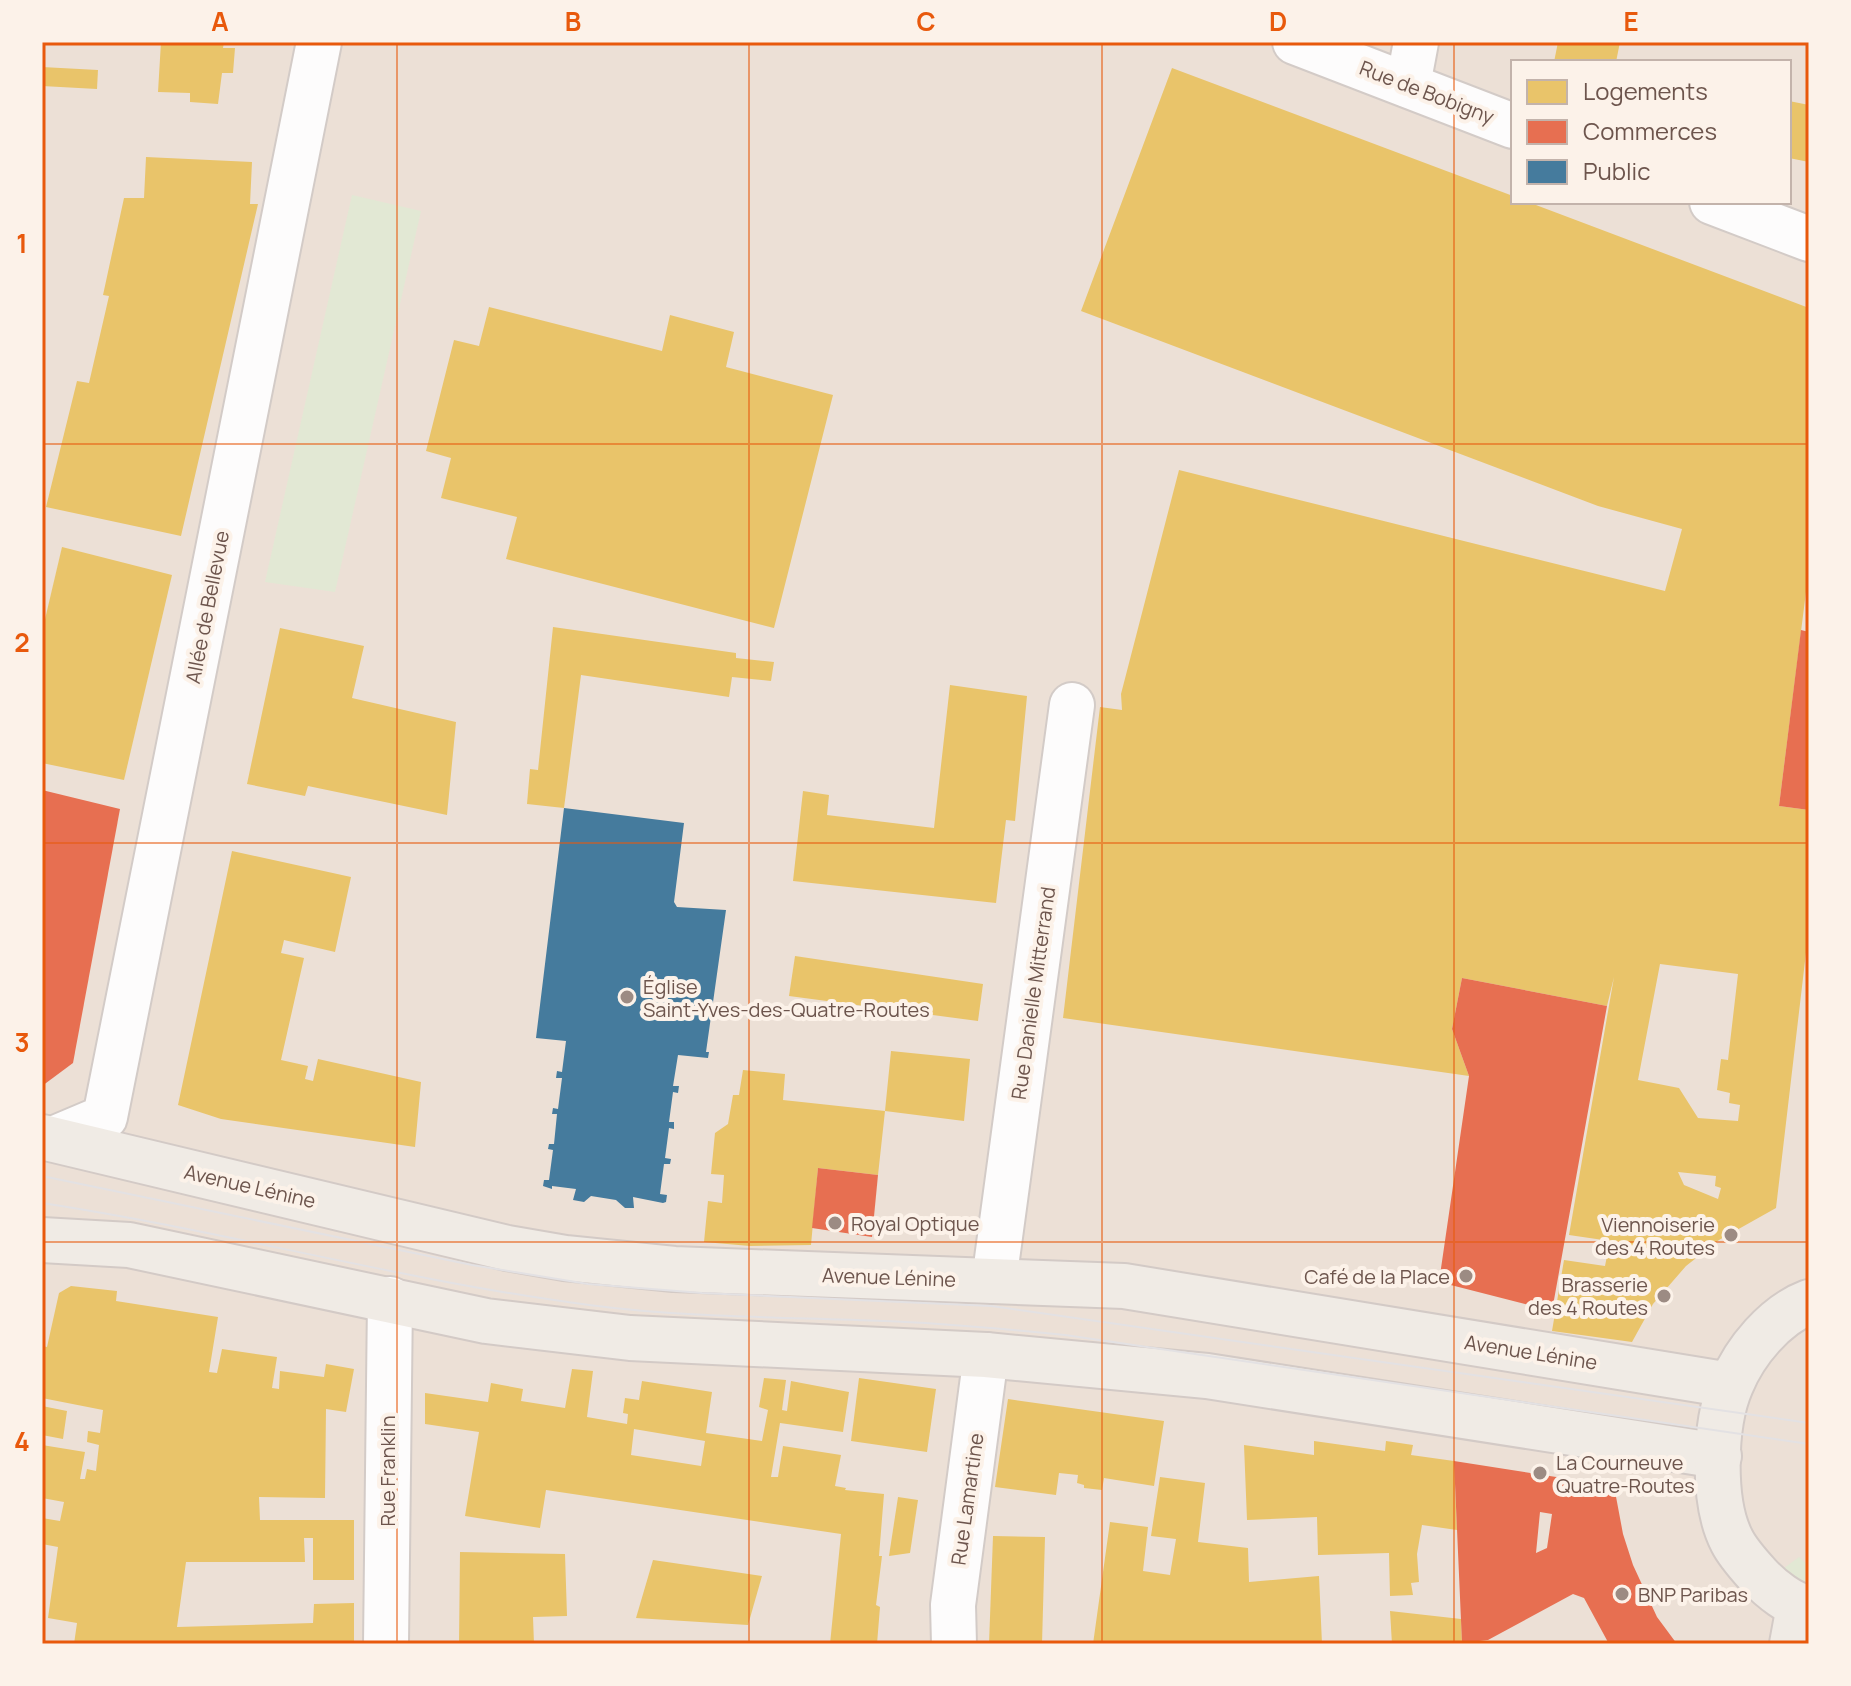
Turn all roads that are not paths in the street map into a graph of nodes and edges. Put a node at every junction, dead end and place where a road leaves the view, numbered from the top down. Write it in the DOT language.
graph roads {
  1 [pos="319,42"];
  2 [pos="1295,42"];
  3 [pos="1416,42"];
  4 [pos="1408,85"];
  5 [pos="1511,125"];
  6 [pos="1717,204"];
  7 [pos="1809,239"];
  8 [pos="1072,705"];
  9 [pos="46,1143"];
  10 [pos="42,1240"];
  11 [pos="994,1281"];
  12 [pos="390,1299"];
  13 [pos="1809,1302"];
  14 [pos="986,1355"];
  15 [pos="1730,1385"];
  16 [pos="1719,1456"];
  17 [pos="1800,1619"];
  18 [pos="386,1644"];
  19 [pos="954,1644"];
  1 -- 9 [label="street, Allée de Bellevue"];
  2 -- 4 [label="street, Rue de Bobigny"];
  3 -- 4 [label="street"];
  4 -- 5 [label="street, Rue de Bobigny"];
  6 -- 7 [label="street"];
  8 -- 11 [label="street, Rue Danielle Mitterrand"];
  9 -- 11 [label="main road, Avenue Lénine"];
  10 -- 12 [label="main road"];
  11 -- 15 [label="main road, Avenue Lénine"];
  12 -- 14 [label="main road"];
  12 -- 18 [label="street, Rue Franklin"];
  13 -- 15 [label="main road"];
  14 -- 16 [label="main road"];
  14 -- 19 [label="street, Rue Lamartine"];
  15 -- 16 [label="main road"];
  16 -- 17 [label="main road"];
}
